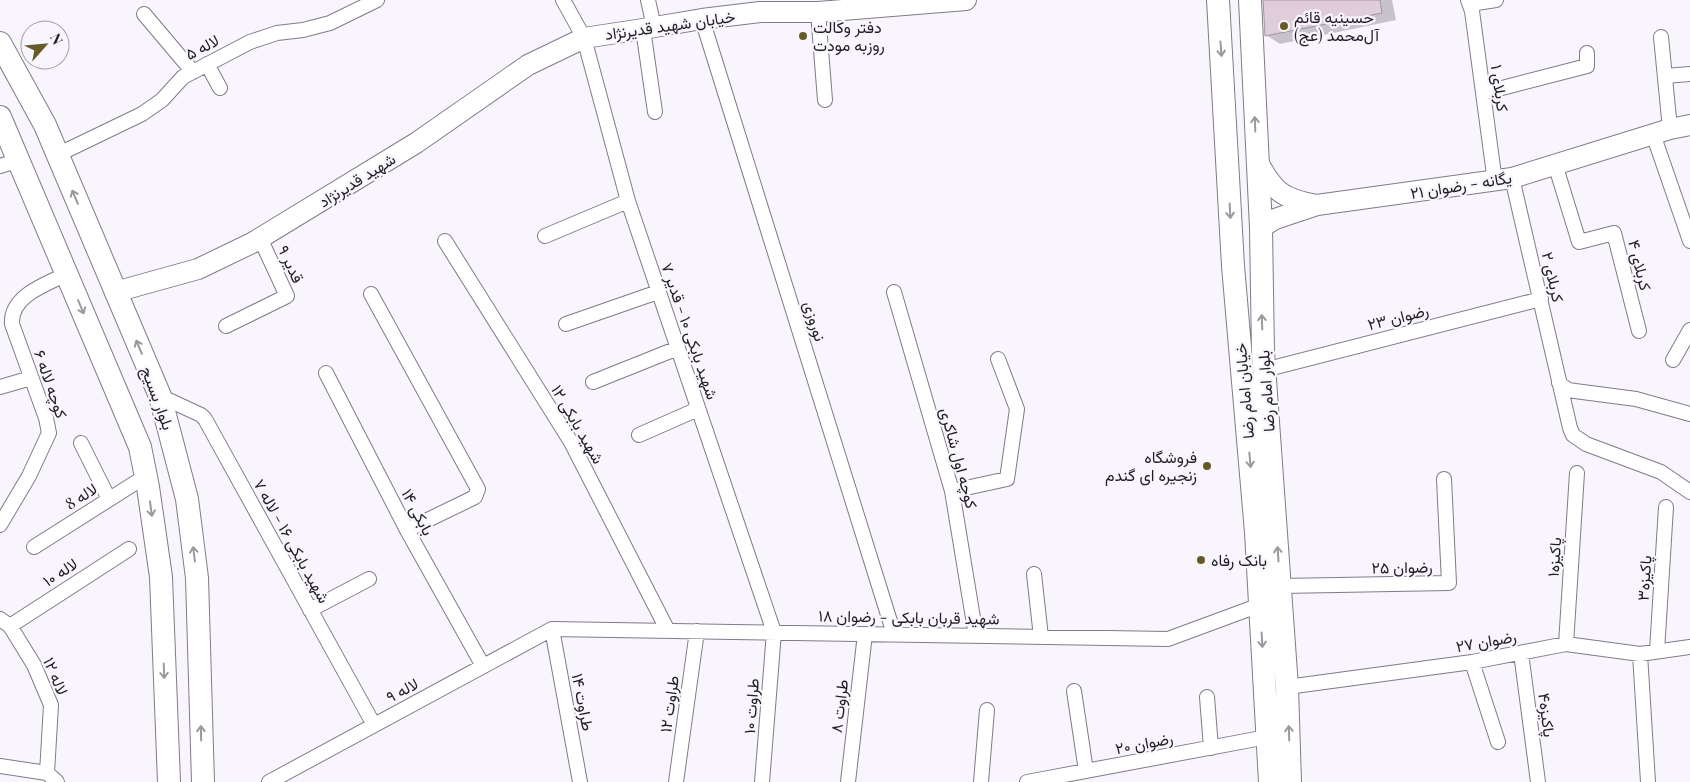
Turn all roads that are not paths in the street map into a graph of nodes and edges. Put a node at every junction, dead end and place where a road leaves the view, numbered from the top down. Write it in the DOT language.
graph roads {
  1 [pos="377,0"];
  2 [pos="562,0"];
  3 [pos="648,0"];
  4 [pos="966,0"];
  5 [pos="1218,0"];
  6 [pos="1250,0"];
  7 [pos="1496,0"];
  8 [pos="1469,2"];
  9 [pos="839,5"];
  10 [pos="759,6"];
  11 [pos="818,12"];
  12 [pos="144,14"];
  13 [pos="702,19"];
  14 [pos="649,28"];
  15 [pos="1661,37"];
  16 [pos="584,38"];
  17 [pos="0,43"];
  18 [pos="1587,53"];
  19 [pos="207,64"];
  20 [pos="193,72"];
  21 [pos="1690,74"];
  22 [pos="1665,76"];
  23 [pos="220,88"];
  24 [pos="1483,93"];
  25 [pos="825,100"];
  26 [pos="1254,100"];
  27 [pos="1224,101"];
  28 [pos="655,112"];
  29 [pos="0,117"];
  30 [pos="1690,125"];
  31 [pos="1662,132"];
  32 [pos="57,155"];
  33 [pos="1257,160"];
  34 [pos="10,163"];
  35 [pos="1555,164"];
  36 [pos="1504,180"];
  37 [pos="628,201"];
  38 [pos="1317,204"];
  39 [pos="1685,210"];
  40 [pos="544,236"];
  41 [pos="1260,237"];
  42 [pos="260,238"];
  43 [pos="446,241"];
  44 [pos="1690,241"];
  45 [pos="1232,249"];
  46 [pos="67,274"];
  47 [pos="115,292"];
  48 [pos="658,292"];
  49 [pos="894,292"];
  50 [pos="371,294"];
  51 [pos="1541,299"];
  52 [pos="566,324"];
  53 [pos="226,326"];
  54 [pos="1690,330"];
  55 [pos="1639,332"];
  56 [pos="678,348"];
  57 [pos="998,359"];
  58 [pos="1673,360"];
  59 [pos="1264,370"];
  60 [pos="326,372"];
  61 [pos="31,378"];
  62 [pos="593,382"];
  63 [pos="1559,383"];
  64 [pos="0,387"];
  65 [pos="160,396"];
  66 [pos="698,409"];
  67 [pos="1690,414"];
  68 [pos="639,435"];
  69 [pos="81,443"];
  70 [pos="1576,473"];
  71 [pos="146,476"];
  72 [pos="1444,479"];
  73 [pos="952,491"];
  74 [pos="1690,492"];
  75 [pos="109,499"];
  76 [pos="1666,507"];
  77 [pos="0,525"];
  78 [pos="407,530"];
  79 [pos="34,547"];
  80 [pos="129,549"];
  81 [pos="1034,574"];
  82 [pos="198,578"];
  83 [pos="369,579"];
  84 [pos="161,581"];
  85 [pos="1281,586"];
  86 [pos="1260,605"];
  87 [pos="310,610"];
  88 [pos="5,622"];
  89 [pos="552,629"];
  90 [pos="668,631"];
  91 [pos="697,631"];
  92 [pos="774,632"];
  93 [pos="865,634"];
  94 [pos="894,634"];
  95 [pos="976,636"];
  96 [pos="1041,637"];
  97 [pos="1566,644"];
  98 [pos="1690,647"];
  99 [pos="1657,651"];
  100 [pos="1521,653"];
  101 [pos="1640,654"];
  102 [pos="1472,662"];
  103 [pos="483,666"];
  104 [pos="1287,687"];
  105 [pos="1074,691"];
  106 [pos="1207,697"];
  107 [pos="987,710"];
  108 [pos="374,725"];
  109 [pos="1267,737"];
  110 [pos="1498,742"];
  111 [pos="1210,748"];
  112 [pos="0,766"];
  113 [pos="1104,768"];
  114 [pos="1086,771"];
  115 [pos="52,778"];
  116 [pos="169,782"];
  117 [pos="203,782"];
  118 [pos="270,782"];
  119 [pos="580,782"];
  120 [pos="676,782"];
  121 [pos="762,782"];
  122 [pos="848,782"];
  123 [pos="981,782"];
  124 [pos="1027,782"];
  125 [pos="1106,782"];
  126 [pos="1270,782"];
  127 [pos="1290,782"];
  128 [pos="1538,782"];
  129 [pos="1648,782"];
  1 -- 19 [label="street, لاله ۵"];
  2 -- 16 [label="street, شهید بابکی ۱۰ - قدیر ۷"];
  3 -- 14 [label="street"];
  4 -- 9 [label="street, خيابان شهيد قديرنژاد"];
  5 -- 27 [label="main road, خیابان امام رضا, one-way"];
  6 -- 26 [label="main road, بلوار امام رضا"];
  7 -- 8 [label="street"];
  8 -- 24 [label="street, کربلای ۱"];
  9 -- 11 [label="street, خيابان شهيد قديرنژاد"];
  10 -- 11 [label="street, خيابان شهيد قديرنژاد"];
  10 -- 13 [label="street, خيابان شهيد قديرنژاد"];
  11 -- 25 [label="street"];
  12 -- 20 [label="street"];
  13 -- 14 [label="street, خيابان شهيد قديرنژاد"];
  13 -- 94 [label="street, نوروزی"];
  14 -- 16 [label="street, خيابان شهيد قديرنژاد"];
  14 -- 28 [label="street"];
  15 -- 22 [label="street"];
  16 -- 37 [label="street, شهید بابکی ۱۰ - قدیر ۷"];
  16 -- 42 [label="street, شهید قدیرنژاد"];
  17 -- 32 [label="main road, بلوار بسیج"];
  18 -- 24 [label="street"];
  19 -- 20 [label="street, لاله ۵"];
  19 -- 23 [label="street"];
  20 -- 32 [label="street, لاله ۵"];
  21 -- 22 [label="street"];
  22 -- 31 [label="street"];
  24 -- 36 [label="street, کربلای ۱"];
  26 -- 27 [label="main road"];
  33 -- 26 [label="main road, بلوار امام رضا, one-way"];
  27 -- 45 [label="main road, خیابان امام رضا, one-way"];
  29 -- 34 [label="main road"];
  30 -- 31 [label="street, یگانه - رضوان ۲۱"];
  31 -- 35 [label="street, یگانه - رضوان ۲۱"];
  31 -- 39 [label="street"];
  47 -- 32 [label="main road, بلوار بسیج, one-way"];
  33 -- 38 [label="street"];
  33 -- 41 [label="main road, بلوار امام رضا"];
  34 -- 46 [label="main road"];
  35 -- 36 [label="street, یگانه - رضوان ۲۱"];
  35 -- 55 [label="street, کربلای ۴"];
  36 -- 38 [label="street, یگانه - رضوان ۲۱"];
  36 -- 51 [label="street, کربلای ۲"];
  37 -- 40 [label="street"];
  37 -- 48 [label="street, شهید بابکی ۱۰ - قدیر ۷"];
  38 -- 41 [label="street, یگانه - رضوان ۲۱"];
  39 -- 44 [label="street"];
  41 -- 45 [label="main road"];
  59 -- 41 [label="main road, بلوار امام رضا, one-way"];
  42 -- 47 [label="street, شهید قدیرنژاد"];
  42 -- 53 [label="street, قدیر ۹"];
  43 -- 90 [label="street, شهید بابکی ۱۲"];
  45 -- 86 [label="main road, خیابان امام رضا, one-way"];
  46 -- 61 [label="street, کوچه لاله ۶"];
  46 -- 71 [label="main road, one-way"];
  65 -- 47 [label="main road, بلوار بسیج, one-way"];
  48 -- 52 [label="street"];
  48 -- 56 [label="street, شهید بابکی ۱۰ - قدیر ۷"];
  49 -- 73 [label="street, کوچه اول شاکری"];
  50 -- 78 [label="street"];
  51 -- 59 [label="street, رضوان ۲۳"];
  51 -- 63 [label="street, کربلای ۲"];
  54 -- 58 [label="street"];
  56 -- 62 [label="street"];
  56 -- 66 [label="street, شهید بابکی ۱۰ - قدیر ۷"];
  57 -- 73 [label="street"];
  85 -- 59 [label="main road, بلوار امام رضا, one-way"];
  60 -- 78 [label="street, بابکی ۱۴"];
  61 -- 64 [label="street"];
  61 -- 77 [label="street, کوچه لاله ۶"];
  63 -- 67 [label="street"];
  63 -- 74 [label="street, کربلای ۲"];
  82 -- 65 [label="main road, بلوار بسیج, one-way"];
  65 -- 87 [label="street, شهید بابکی ۱۶ - لاله ۷"];
  66 -- 68 [label="street"];
  66 -- 92 [label="street, شهید بابکی ۱۰ - قدیر ۷"];
  69 -- 75 [label="street"];
  70 -- 97 [label="street, پاکیزه۱"];
  71 -- 75 [label="street, لاله 8"];
  71 -- 84 [label="main road, one-way"];
  72 -- 85 [label="street, رضوان ۲۵"];
  73 -- 95 [label="street, کوچه اول شاکری"];
  75 -- 79 [label="street, لاله 8"];
  76 -- 99 [label="street, پاکیزه۳"];
  78 -- 103 [label="street, بابکی ۱۴"];
  80 -- 88 [label="street, لاله ۱۰"];
  81 -- 96 [label="street"];
  82 -- 84 [label="main road"];
  117 -- 82 [label="main road, بلوار بسیج, one-way"];
  83 -- 87 [label="street"];
  84 -- 116 [label="main road, one-way"];
  85 -- 104 [label="main road, بلوار امام رضا"];
  86 -- 96 [label="street, شهید قربان بابکی - رضوان ۱۸"];
  86 -- 109 [label="main road, خیابان امام رضا, one-way"];
  87 -- 108 [label="street, شهید بابکی ۱۶ - لاله ۷"];
  88 -- 115 [label="street, لاله ۱۲"];
  89 -- 90 [label="street, شهید قربان بابکی - رضوان ۱۸"];
  89 -- 103 [label="street, لاله ۹"];
  89 -- 119 [label="street, طراوت ۱۴"];
  90 -- 91 [label="street, شهید قربان بابکی - رضوان ۱۸"];
  91 -- 92 [label="street, شهید قربان بابکی - رضوان ۱۸"];
  91 -- 120 [label="street, طراوت ۱۲"];
  92 -- 93 [label="street, شهید قربان بابکی - رضوان ۱۸"];
  92 -- 121 [label="street, طراوت ۱۰"];
  93 -- 94 [label="street, شهید قربان بابکی - رضوان ۱۸"];
  93 -- 122 [label="street, طراوت ۸"];
  94 -- 95 [label="street, شهید قربان بابکی - رضوان ۱۸"];
  95 -- 96 [label="street, شهید قربان بابکی - رضوان ۱۸"];
  97 -- 100 [label="street, رضوان ۲۷"];
  97 -- 101 [label="street, رضوان ۲۷"];
  98 -- 99 [label="street, رضوان ۲۷"];
  99 -- 101 [label="street, رضوان ۲۷"];
  100 -- 102 [label="street, رضوان ۲۷"];
  100 -- 128 [label="street, پاکیزه۴"];
  101 -- 129 [label="street"];
  102 -- 104 [label="street, رضوان ۲۷"];
  102 -- 110 [label="street"];
  103 -- 108 [label="street, لاله ۹"];
  127 -- 104 [label="main road, بلوار امام رضا, one-way"];
  105 -- 114 [label="street"];
  106 -- 111 [label="street"];
  107 -- 123 [label="street"];
  108 -- 118 [label="street, لاله ۹"];
  109 -- 111 [label="street, رضوان ۲۰"];
  109 -- 126 [label="main road, خیابان امام رضا"];
  111 -- 113 [label="street, رضوان ۲۰"];
  112 -- 115 [label="street"];
  113 -- 114 [label="street, رضوان ۲۰"];
  113 -- 125 [label="street"];
  114 -- 124 [label="street, رضوان ۲۰"];
}
